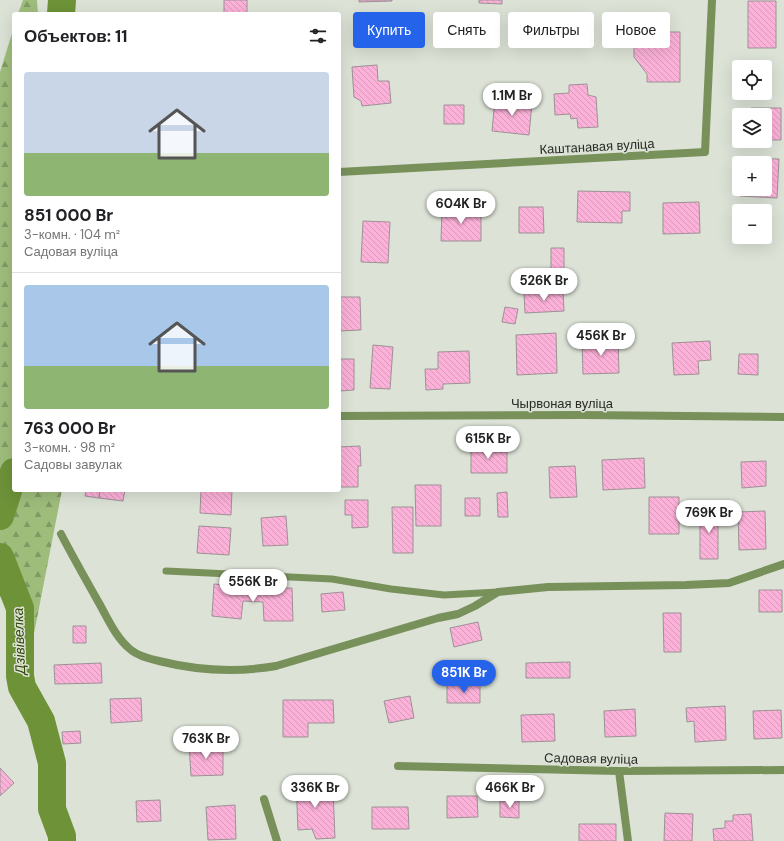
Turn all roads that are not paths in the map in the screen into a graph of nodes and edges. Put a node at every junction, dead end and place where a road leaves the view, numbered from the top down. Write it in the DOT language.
graph roads {
  1 [pos="712,0"];
  2 [pos="341,172"];
  3 [pos="341,416"];
  4 [pos="784,417"];
  5 [pos="61,534"];
  6 [pos="784,564"];
  7 [pos="166,571"];
  8 [pos="498,592"];
  9 [pos="398,766"];
  10 [pos="784,770"];
  11 [pos="619,771"];
  12 [pos="264,799"];
  13 [pos="277,841"];
  14 [pos="628,841"];
  1 -- 2 [label="street, Каштанавая вуліца"];
  3 -- 4 [label="street, Чырвоная вуліца"];
  5 -- 8 [label="street"];
  6 -- 8 [label="street"];
  7 -- 8 [label="lane"];
  9 -- 11 [label="street, Садовая вуліца"];
  10 -- 11 [label="street, Садовая вуліца"];
  11 -- 14 [label="street"];
  12 -- 13 [label="street"];
}
